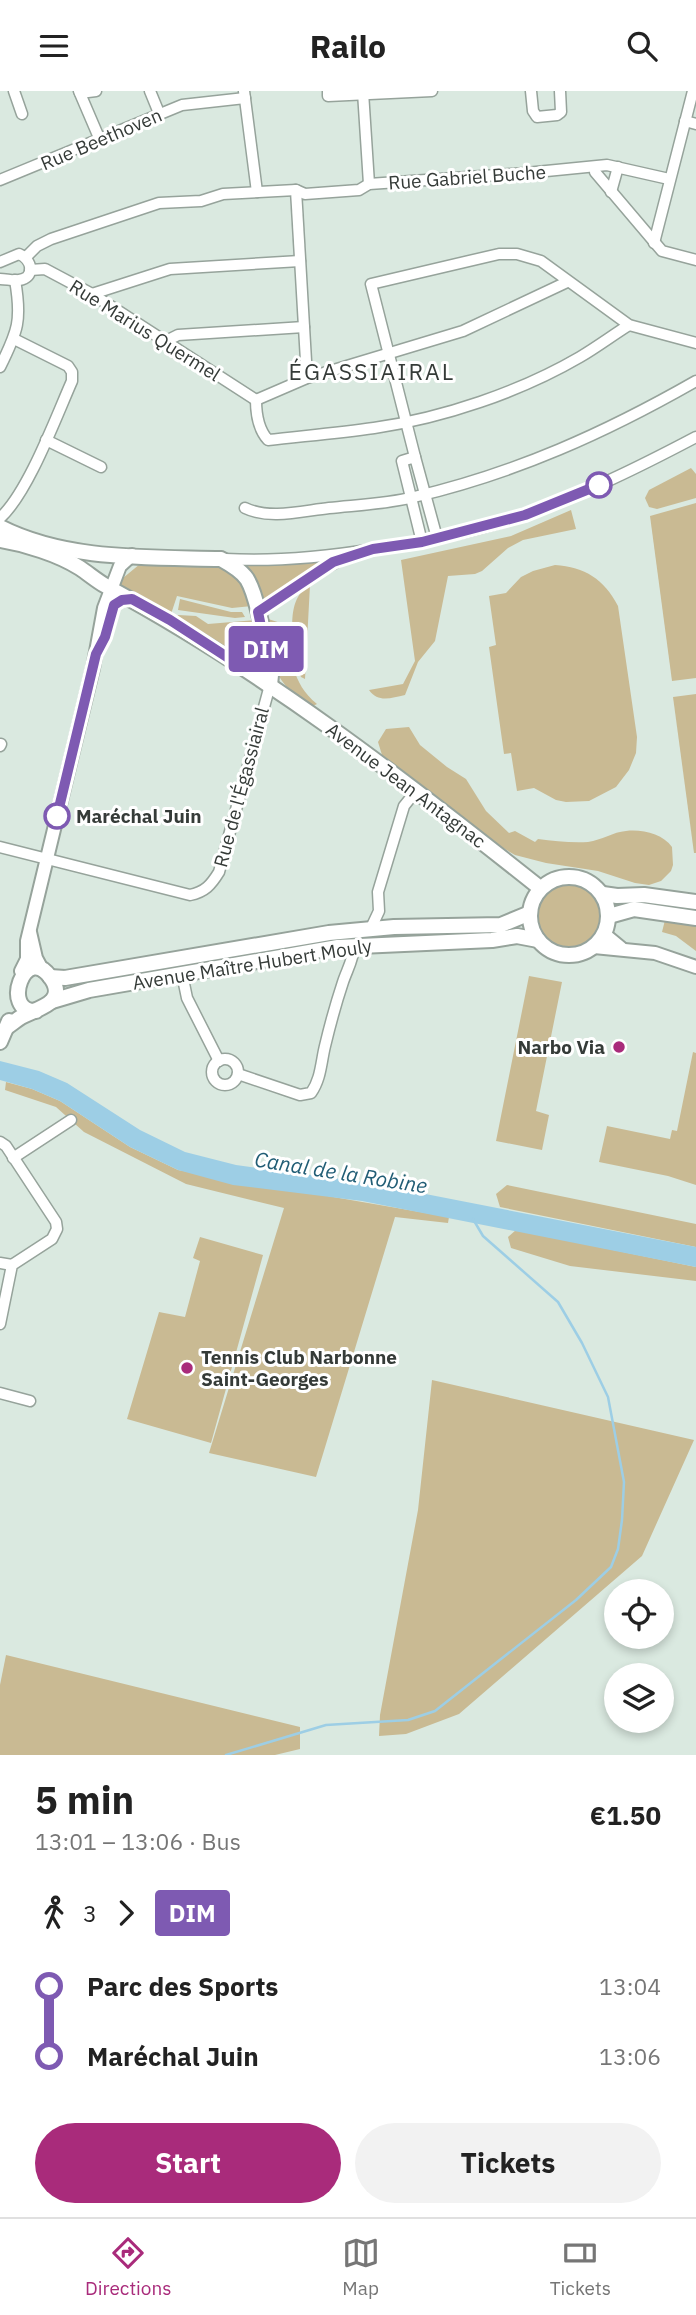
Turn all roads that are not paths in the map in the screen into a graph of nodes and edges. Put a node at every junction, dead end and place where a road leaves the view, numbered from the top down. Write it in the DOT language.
graph roads {
  1 [pos="14,91"];
  2 [pos="96,91"];
  3 [pos="150,91"];
  4 [pos="328,91"];
  5 [pos="432,91"];
  6 [pos="531,91"];
  7 [pos="560,91"];
  8 [pos="693,91"];
  9 [pos="80,92"];
  10 [pos="363,93"];
  11 [pos="244,95"];
  12 [pos="159,113"];
  13 [pos="22,114"];
  14 [pos="685,121"];
  15 [pos="696,124"];
  16 [pos="100,140"];
  17 [pos="618,167"];
  18 [pos="592,169"];
  19 [pos="670,179"];
  20 [pos="0,180"];
  21 [pos="369,184"];
  22 [pos="296,190"];
  23 [pos="257,192"];
  24 [pos="611,192"];
  25 [pos="654,243"];
  26 [pos="26,257"];
  27 [pos="696,260"];
  28 [pos="300,261"];
  29 [pos="0,262"];
  30 [pos="30,270"];
  31 [pos="0,279"];
  32 [pos="15,281"];
  33 [pos="567,282"];
  34 [pos="92,294"];
  35 [pos="629,325"];
  36 [pos="304,327"];
  37 [pos="14,339"];
  38 [pos="166,341"];
  39 [pos="696,343"];
  40 [pos="388,354"];
  41 [pos="0,367"];
  42 [pos="307,378"];
  43 [pos="696,381"];
  44 [pos="256,400"];
  45 [pos="406,422"];
  46 [pos="696,437"];
  47 [pos="46,440"];
  48 [pos="415,457"];
  49 [pos="101,467"];
  50 [pos="426,494"];
  51 [pos="412,498"];
  52 [pos="245,508"];
  53 [pos="0,518"];
  54 [pos="0,527"];
  55 [pos="437,538"];
  56 [pos="0,540"];
  57 [pos="422,542"];
  58 [pos="373,549"];
  59 [pos="132,555"];
  60 [pos="221,559"];
  61 [pos="110,590"];
  62 [pos="132,599"];
  63 [pos="258,612"];
  64 [pos="96,654"];
  65 [pos="267,655"];
  66 [pos="248,670"];
  67 [pos="270,685"];
  68 [pos="290,699"];
  69 [pos="264,702"];
  70 [pos="416,791"];
  71 [pos="0,848"];
  72 [pos="46,859"];
  73 [pos="540,888"];
  74 [pos="603,894"];
  75 [pos="696,902"];
  76 [pos="379,911"];
  77 [pos="530,913"];
  78 [pos="609,916"];
  79 [pos="696,918"];
  80 [pos="394,927"];
  81 [pos="371,928"];
  82 [pos="30,932"];
  83 [pos="604,934"];
  84 [pos="538,940"];
  85 [pos="354,946"];
  86 [pos="338,947"];
  87 [pos="594,947"];
  88 [pos="621,948"];
  89 [pos="348,967"];
  90 [pos="696,967"];
  91 [pos="46,974"];
  92 [pos="182,974"];
  93 [pos="12,989"];
  94 [pos="51,1001"];
  95 [pos="36,1011"];
  96 [pos="2,1022"];
  97 [pos="0,1042"];
  98 [pos="219,1061"];
  99 [pos="238,1074"];
  100 [pos="71,1121"];
  101 [pos="0,1142"];
  102 [pos="13,1158"];
  103 [pos="0,1263"];
  104 [pos="12,1265"];
  105 [pos="0,1324"];
  106 [pos="0,1393"];
  107 [pos="30,1401"];
  1 -- 13 [label="street"];
  2 -- 9 [label="street"];
  3 -- 12 [label="street"];
  4 -- 10 [label="street"];
  5 -- 10 [label="street"];
  6 -- 7 [label="street"];
  8 -- 14 [label="street"];
  9 -- 16 [label="street"];
  10 -- 21 [label="street"];
  11 -- 12 [label="street, Rue Beethoven"];
  11 -- 23 [label="street"];
  12 -- 16 [label="street, Rue Beethoven"];
  14 -- 15 [label="street"];
  14 -- 19 [label="street"];
  16 -- 20 [label="street, Rue Beethoven"];
  17 -- 18 [label="street, Rue Gabriel Buche"];
  17 -- 19 [label="street, Rue Gabriel Buche"];
  17 -- 24 [label="street"];
  18 -- 21 [label="street, Rue Gabriel Buche"];
  18 -- 24 [label="street"];
  19 -- 25 [label="street"];
  21 -- 22 [label="street, Rue Gabriel Buche"];
  22 -- 23 [label="street, Rue Gabriel Buche"];
  22 -- 28 [label="street"];
  23 -- 26 [label="street, Rue Gabriel Buche"];
  24 -- 25 [label="street"];
  25 -- 27 [label="street"];
  26 -- 29 [label="street"];
  26 -- 30 [label="street"];
  28 -- 34 [label="street"];
  28 -- 36 [label="street"];
  30 -- 32 [label="street"];
  30 -- 34 [label="street, Rue Marius Quermel"];
  31 -- 32 [label="street"];
  32 -- 37 [label="street"];
  33 -- 35 [label="street"];
  33 -- 40 [label="street"];
  33 -- 40 [label="street"];
  34 -- 38 [label="street, Rue Marius Quermel"];
  35 -- 39 [label="street"];
  35 -- 45 [label="street"];
  36 -- 38 [label="street"];
  36 -- 42 [label="street"];
  37 -- 41 [label="street"];
  37 -- 47 [label="street"];
  38 -- 44 [label="street, Rue Marius Quermel"];
  40 -- 42 [label="street"];
  40 -- 45 [label="street"];
  42 -- 44 [label="street"];
  43 -- 50 [label="street"];
  44 -- 45 [label="street"];
  45 -- 48 [label="street"];
  46 -- 55 [label="street"];
  47 -- 49 [label="street"];
  47 -- 53 [label="street"];
  48 -- 50 [label="street"];
  48 -- 51 [label="street"];
  50 -- 51 [label="street"];
  50 -- 55 [label="street"];
  51 -- 52 [label="street"];
  51 -- 57 [label="street"];
  54 -- 59 [label="main road"];
  55 -- 57 [label="street"];
  56 -- 61 [label="main road, Avenue Jean Antagnac"];
  57 -- 58 [label="street"];
  58 -- 60 [label="street"];
  58 -- 63 [label="street"];
  59 -- 60 [label="main road"];
  59 -- 61 [label="street"];
  60 -- 63 [label="main road"];
  61 -- 62 [label="main road, Avenue Jean Antagnac"];
  61 -- 64 [label="street"];
  62 -- 64 [label="street"];
  62 -- 66 [label="main road, Avenue Jean Antagnac"];
  63 -- 65 [label="main road"];
  64 -- 72 [label="street"];
  65 -- 66 [label="main road"];
  65 -- 67 [label="main road"];
  66 -- 67 [label="main road, Avenue Jean Antagnac"];
  66 -- 69 [label="street"];
  67 -- 68 [label="main road, Avenue Jean Antagnac"];
  67 -- 69 [label="street, Rue de l'Égassiairal"];
  68 -- 69 [label="street"];
  68 -- 70 [label="main road, Avenue Jean Antagnac"];
  69 -- 72 [label="street, Rue de l'Égassiairal"];
  70 -- 73 [label="main road, Avenue Jean Antagnac"];
  70 -- 76 [label="street"];
  71 -- 72 [label="street"];
  72 -- 82 [label="street"];
  73 -- 74 [label="main road"];
  73 -- 77 [label="main road"];
  74 -- 75 [label="main road"];
  74 -- 78 [label="main road"];
  76 -- 80 [label="street"];
  76 -- 81 [label="street"];
  77 -- 80 [label="main road, Avenue Maître Hubert Mouly"];
  77 -- 84 [label="main road"];
  78 -- 79 [label="main road"];
  78 -- 83 [label="main road"];
  80 -- 81 [label="main road, Avenue Maître Hubert Mouly"];
  81 -- 91 [label="main road, Avenue Maître Hubert Mouly"];
  82 -- 91 [label="street"];
  82 -- 93 [label="street"];
  83 -- 87 [label="main road"];
  83 -- 88 [label="street"];
  84 -- 85 [label="main road, Avenue Maître Hubert Mouly"];
  84 -- 87 [label="main road"];
  85 -- 86 [label="main road, Avenue Maître Hubert Mouly"];
  85 -- 89 [label="street"];
  86 -- 89 [label="street"];
  86 -- 92 [label="main road, Avenue Maître Hubert Mouly"];
  87 -- 88 [label="street"];
  88 -- 90 [label="street"];
  89 -- 99 [label="street"];
  91 -- 93 [label="main road"];
  91 -- 94 [label="main road"];
  92 -- 94 [label="main road, Avenue Maître Hubert Mouly"];
  92 -- 98 [label="street"];
  93 -- 95 [label="main road"];
  93 -- 96 [label="main road"];
  94 -- 95 [label="main road"];
  95 -- 96 [label="main road"];
  96 -- 97 [label="main road"];
  98 -- 99 [label="street"];
  98 -- 99 [label="street"];
  100 -- 102 [label="street"];
  101 -- 102 [label="street"];
  102 -- 104 [label="street"];
  103 -- 104 [label="street"];
  104 -- 105 [label="street"];
  106 -- 107 [label="street"];
}
